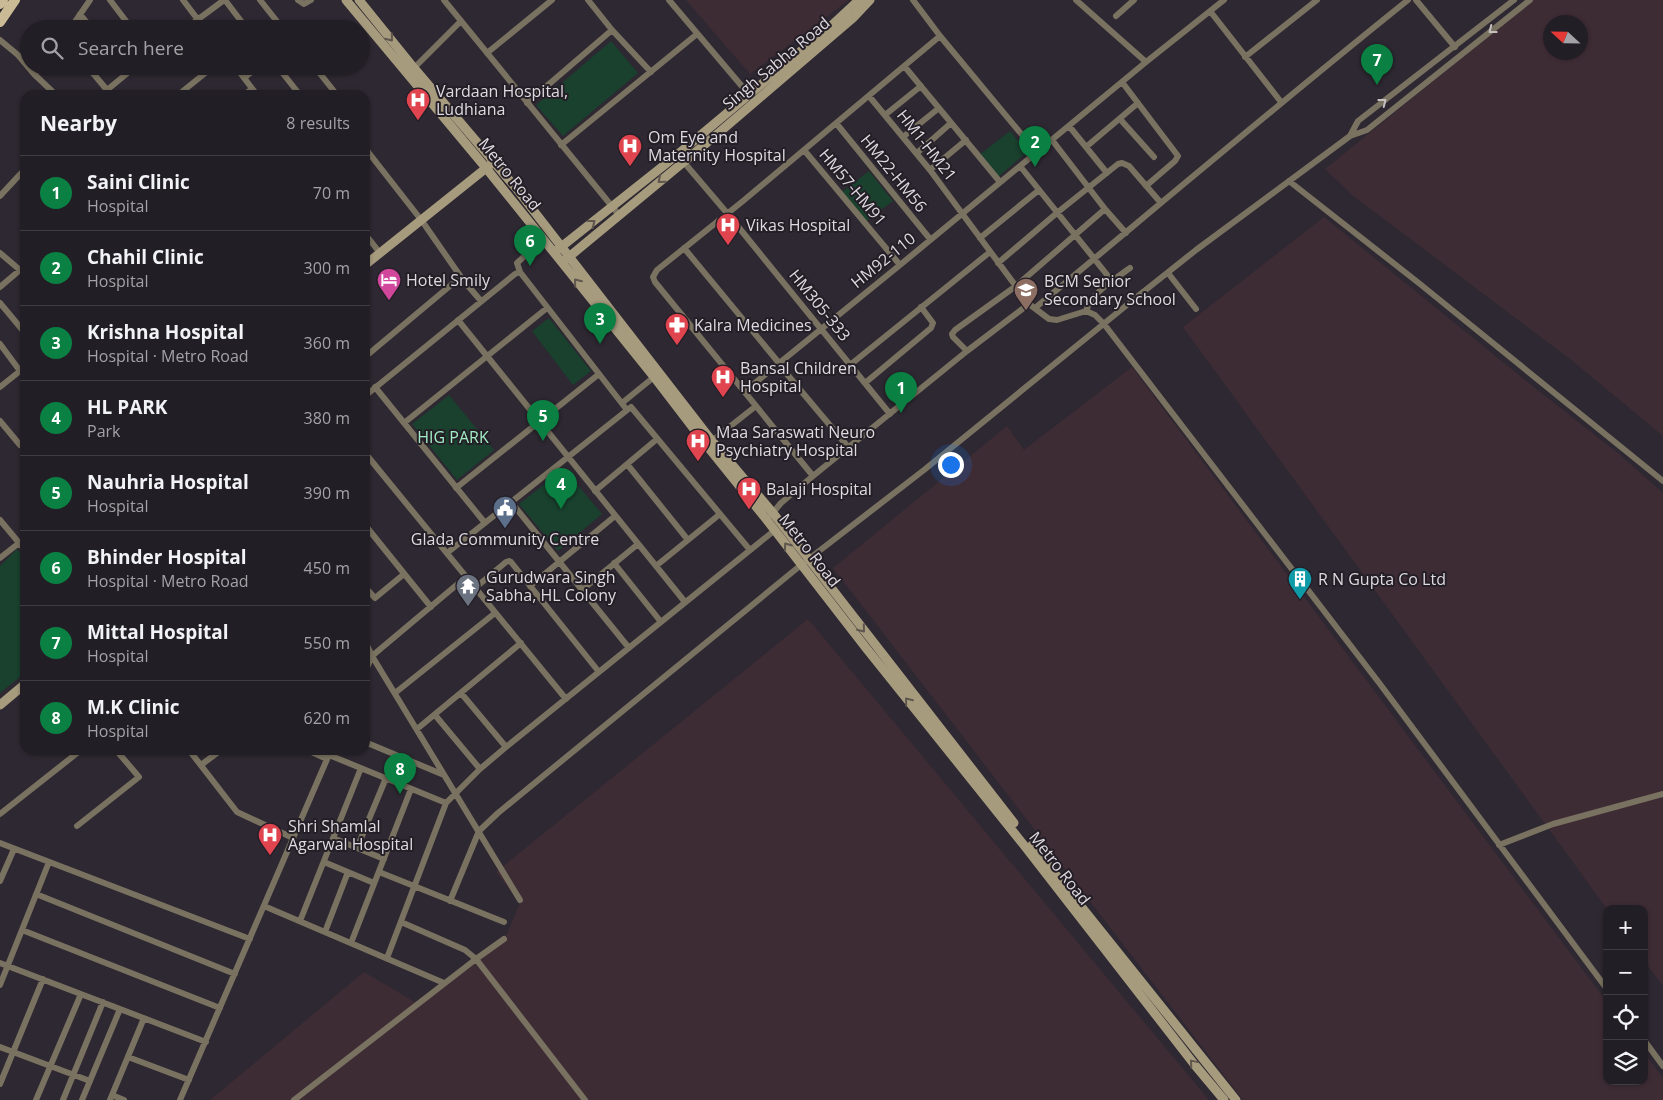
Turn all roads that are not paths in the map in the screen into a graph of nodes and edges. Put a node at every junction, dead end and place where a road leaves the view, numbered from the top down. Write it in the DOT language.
graph roads {
  1 [pos="3,0"];
  2 [pos="15,0"];
  3 [pos="90,0"];
  4 [pos="110,0"];
  5 [pos="183,0"];
  6 [pos="224,0"];
  7 [pos="260,0"];
  8 [pos="298,0"];
  9 [pos="311,0"];
  10 [pos="346,0"];
  11 [pos="359,0"];
  12 [pos="444,0"];
  13 [pos="552,0"];
  14 [pos="588,0"];
  15 [pos="669,0"];
  16 [pos="859,0"];
  17 [pos="870,0"];
  18 [pos="913,0"];
  19 [pos="1076,0"];
  20 [pos="1134,0"];
  21 [pos="1224,0"];
  22 [pos="1317,0"];
  23 [pos="1408,0"];
  24 [pos="1416,0"];
  25 [pos="1514,0"];
  26 [pos="1530,0"];
  27 [pos="0,4"];
  28 [pos="1210,11"];
  29 [pos="80,14"];
  30 [pos="1116,16"];
  31 [pos="198,19"];
  32 [pos="76,20"];
  33 [pos="85,20"];
  34 [pos="125,20"];
  35 [pos="240,20"];
  36 [pos="276,20"];
  37 [pos="364,20"];
  38 [pos="461,21"];
  39 [pos="0,22"];
  40 [pos="370,26"];
  41 [pos="612,30"];
  42 [pos="697,34"];
  43 [pos="940,36"];
  44 [pos="0,40"];
  45 [pos="1455,46"];
  46 [pos="487,53"];
  47 [pos="20,57"];
  48 [pos="1245,57"];
  49 [pos="1146,62"];
  50 [pos="905,67"];
  51 [pos="411,71"];
  52 [pos="650,72"];
  53 [pos="35,75"];
  54 [pos="95,75"];
  55 [pos="124,75"];
  56 [pos="203,75"];
  57 [pos="242,75"];
  58 [pos="248,75"];
  59 [pos="284,75"];
  60 [pos="321,75"];
  61 [pos="244,78"];
  62 [pos="1122,82"];
  63 [pos="921,86"];
  64 [pos="252,88"];
  65 [pos="51,90"];
  66 [pos="107,90"];
  67 [pos="184,90"];
  68 [pos="250,90"];
  69 [pos="296,90"];
  70 [pos="333,90"];
  71 [pos="869,96"];
  72 [pos="752,98"];
  73 [pos="1281,102"];
  74 [pos="527,103"];
  75 [pos="1138,103"];
  76 [pos="939,108"];
  77 [pos="885,115"];
  78 [pos="1120,119"];
  79 [pos="836,123"];
  80 [pos="951,123"];
  81 [pos="1068,126"];
  82 [pos="903,136"];
  83 [pos="1350,136"];
  84 [pos="966,140"];
  85 [pos="1052,140"];
  86 [pos="562,145"];
  87 [pos="1086,147"];
  88 [pos="804,150"];
  89 [pos="1037,152"];
  90 [pos="917,153"];
  91 [pos="370,154"];
  92 [pos="1154,157"];
  93 [pos="680,158"];
  94 [pos="494,162"];
  95 [pos="1020,166"];
  96 [pos="486,168"];
  97 [pos="930,170"];
  98 [pos="1107,172"];
  99 [pos="20,174"];
  100 [pos="1289,181"];
  101 [pos="1000,182"];
  102 [pos="1089,186"];
  103 [pos="1146,186"];
  104 [pos="1039,190"];
  105 [pos="0,196"];
  106 [pos="1161,202"];
  107 [pos="612,208"];
  108 [pos="1105,209"];
  109 [pos="1058,212"];
  110 [pos="728,213"];
  111 [pos="962,213"];
  112 [pos="619,215"];
  113 [pos="422,220"];
  114 [pos="1126,233"];
  115 [pos="1076,235"];
  116 [pos="980,238"];
  117 [pos="930,239"];
  118 [pos="370,240"];
  119 [pos="543,240"];
  120 [pos="684,248"];
  121 [pos="557,250"];
  122 [pos="990,252"];
  123 [pos="0,253"];
  124 [pos="380,253"];
  125 [pos="1093,259"];
  126 [pos="565,260"];
  127 [pos="370,261"];
  128 [pos="998,263"];
  129 [pos="900,265"];
  130 [pos="20,267"];
  131 [pos="1130,268"];
  132 [pos="20,270"];
  133 [pos="520,272"];
  134 [pos="1168,273"];
  135 [pos="463,280"];
  136 [pos="1112,281"];
  137 [pos="1016,286"];
  138 [pos="0,287"];
  139 [pos="481,301"];
  140 [pos="0,303"];
  141 [pos="1032,306"];
  142 [pos="921,307"];
  143 [pos="547,308"];
  144 [pos="1196,309"];
  145 [pos="1086,311"];
  146 [pos="458,320"];
  147 [pos="1104,324"];
  148 [pos="20,327"];
  149 [pos="821,329"];
  150 [pos="0,344"];
  151 [pos="966,351"];
  152 [pos="370,353"];
  153 [pos="487,356"];
  154 [pos="780,363"];
  155 [pos="850,365"];
  156 [pos="20,366"];
  157 [pos="20,371"];
  158 [pos="599,374"];
  159 [pos="654,377"];
  160 [pos="865,383"];
  161 [pos="0,387"];
  162 [pos="375,387"];
  163 [pos="745,391"];
  164 [pos="370,392"];
  165 [pos="622,403"];
  166 [pos="756,406"];
  167 [pos="627,410"];
  168 [pos="890,414"];
  169 [pos="0,422"];
  170 [pos="539,422"];
  171 [pos="404,423"];
  172 [pos="657,438"];
  173 [pos="709,443"];
  174 [pos="20,445"];
  175 [pos="849,448"];
  176 [pos="567,457"];
  177 [pos="370,460"];
  178 [pos="627,464"];
  179 [pos="813,476"];
  180 [pos="1663,481"];
  181 [pos="456,488"];
  182 [pos="595,491"];
  183 [pos="511,502"];
  184 [pos="720,514"];
  185 [pos="615,516"];
  186 [pos="770,516"];
  187 [pos="0,520"];
  188 [pos="485,523"];
  189 [pos="775,530"];
  190 [pos="370,531"];
  191 [pos="688,540"];
  192 [pos="19,543"];
  193 [pos="638,544"];
  194 [pos="750,550"];
  195 [pos="447,554"];
  196 [pos="0,558"];
  197 [pos="560,562"];
  198 [pos="805,562"];
  199 [pos="614,563"];
  200 [pos="656,566"];
  201 [pos="404,574"];
  202 [pos="466,577"];
  203 [pos="530,586"];
  204 [pos="475,588"];
  205 [pos="582,590"];
  206 [pos="370,592"];
  207 [pos="685,602"];
  208 [pos="431,607"];
  209 [pos="495,613"];
  210 [pos="661,622"];
  211 [pos="521,643"];
  212 [pos="629,648"];
  213 [pos="370,652"];
  214 [pos="372,656"];
  215 [pos="370,661"];
  216 [pos="599,672"];
  217 [pos="20,688"];
  218 [pos="395,693"];
  219 [pos="462,693"];
  220 [pos="566,699"];
  221 [pos="0,705"];
  222 [pos="435,715"];
  223 [pos="417,730"];
  224 [pos="370,744"];
  225 [pos="506,747"];
  226 [pos="75,755"];
  227 [pos="120,755"];
  228 [pos="193,755"];
  229 [pos="215,755"];
  230 [pos="329,755"];
  231 [pos="201,766"];
  232 [pos="361,768"];
  233 [pos="480,769"];
  234 [pos="445,776"];
  235 [pos="386,778"];
  236 [pos="411,789"];
  237 [pos="455,792"];
  238 [pos="1663,794"];
  239 [pos="446,803"];
  240 [pos="0,814"];
  241 [pos="76,826"];
  242 [pos="479,831"];
  243 [pos="293,838"];
  244 [pos="333,838"];
  245 [pos="0,843"];
  246 [pos="1499,845"];
  247 [pos="357,848"];
  248 [pos="14,849"];
  249 [pos="384,859"];
  250 [pos="49,862"];
  251 [pos="324,862"];
  252 [pos="348,872"];
  253 [pos="379,872"];
  254 [pos="0,881"];
  255 [pos="374,883"];
  256 [pos="414,886"];
  257 [pos="36,894"];
  258 [pos="450,900"];
  259 [pos="520,900"];
  260 [pos="264,906"];
  261 [pos="300,921"];
  262 [pos="401,922"];
  263 [pos="504,922"];
  264 [pos="22,930"];
  265 [pos="325,932"];
  266 [pos="250,939"];
  267 [pos="504,939"];
  268 [pos="351,943"];
  269 [pos="387,958"];
  270 [pos="476,959"];
  271 [pos="0,963"];
  272 [pos="8,966"];
  273 [pos="235,974"];
  274 [pos="43,979"];
  275 [pos="444,983"];
  276 [pos="1603,984"];
  277 [pos="0,986"];
  278 [pos="81,994"];
  279 [pos="104,1002"];
  280 [pos="220,1008"];
  281 [pos="120,1009"];
  282 [pos="144,1018"];
  283 [pos="206,1042"];
  284 [pos="1648,1045"];
  285 [pos="0,1047"];
  286 [pos="14,1052"];
  287 [pos="128,1057"];
  288 [pos="51,1066"];
  289 [pos="1663,1066"];
  290 [pos="73,1074"];
  291 [pos="90,1080"];
  292 [pos="189,1080"];
  293 [pos="0,1084"];
  294 [pos="111,1098"];
  295 [pos="36,1100"];
  296 [pos="63,1100"];
  297 [pos="82,1100"];
  298 [pos="124,1100"];
  299 [pos="180,1100"];
  300 [pos="294,1100"];
  301 [pos="585,1100"];
  302 [pos="1224,1100"];
  303 [pos="1236,1100"];
  1 -- 27 [label="main road"];
  2 -- 39 [label="main road"];
  3 -- 29 [label="street"];
  4 -- 34 [label="street"];
  5 -- 31 [label="street"];
  6 -- 31 [label="street"];
  6 -- 35 [label="street"];
  7 -- 36 [label="street"];
  8 -- 9 [label="street"];
  10 -- 37 [label="street, Metro Road"];
  11 -- 51 [label="street, Metro Road, one-way"];
  12 -- 38 [label="street"];
  13 -- 46 [label="street"];
  14 -- 41 [label="street"];
  15 -- 42 [label="street"];
  16 -- 72 [label="street, Singh Sabha Road"];
  17 -- 72 [label="street, Singh Sabha Road"];
  18 -- 43 [label="street"];
  19 -- 49 [label="street"];
  20 -- 30 [label="street"];
  21 -- 28 [label="street, HM92-110"];
  22 -- 48 [label="street"];
  23 -- 73 [label="street"];
  24 -- 45 [label="street"];
  25 -- 45 [label="street"];
  26 -- 83 [label="street, one-way"];
  28 -- 48 [label="street"];
  28 -- 49 [label="street, HM92-110"];
  29 -- 32 [label="street"];
  29 -- 33 [label="street"];
  38 -- 46 [label="street"];
  38 -- 51 [label="street"];
  40 -- 51 [label="street, Metro Road"];
  41 -- 52 [label="street"];
  41 -- 74 [label="street"];
  42 -- 52 [label="street"];
  42 -- 72 [label="street"];
  43 -- 50 [label="street"];
  43 -- 89 [label="street"];
  44 -- 47 [label="street"];
  83 -- 45 [label="street, one-way"];
  46 -- 74 [label="street"];
  48 -- 73 [label="street"];
  49 -- 62 [label="street, HM92-110"];
  50 -- 63 [label="street"];
  50 -- 71 [label="street"];
  51 -- 94 [label="street, Metro Road"];
  51 -- 96 [label="street, Metro Road"];
  52 -- 86 [label="street"];
  53 -- 65 [label="street"];
  54 -- 66 [label="street"];
  55 -- 66 [label="street"];
  56 -- 67 [label="street"];
  57 -- 61 [label="street"];
  58 -- 61 [label="street"];
  59 -- 69 [label="street"];
  60 -- 70 [label="street"];
  61 -- 64 [label="street"];
  62 -- 75 [label="street"];
  62 -- 81 [label="street, HM92-110"];
  63 -- 76 [label="street"];
  63 -- 77 [label="street"];
  64 -- 68 [label="street"];
  71 -- 77 [label="street, HM1-HM21"];
  71 -- 79 [label="street"];
  72 -- 93 [label="street, Singh Sabha Road"];
  73 -- 106 [label="street"];
  74 -- 86 [label="street"];
  75 -- 78 [label="street"];
  75 -- 103 [label="street"];
  76 -- 80 [label="street"];
  76 -- 82 [label="street"];
  77 -- 82 [label="street, HM1-HM21"];
  78 -- 87 [label="street"];
  78 -- 92 [label="street"];
  79 -- 88 [label="street"];
  79 -- 117 [label="street, HM22-HM56"];
  80 -- 84 [label="street"];
  80 -- 90 [label="street"];
  81 -- 85 [label="street, HM92-110"];
  81 -- 87 [label="street"];
  82 -- 90 [label="street, HM1-HM21"];
  83 -- 100 [label="street"];
  84 -- 97 [label="street"];
  84 -- 101 [label="street"];
  85 -- 89 [label="street, HM92-110"];
  85 -- 102 [label="street"];
  86 -- 107 [label="street"];
  87 -- 98 [label="street"];
  88 -- 110 [label="street"];
  88 -- 129 [label="street, HM57-HM91"];
  89 -- 95 [label="street, HM92-110"];
  90 -- 97 [label="street, HM1-HM21"];
  91 -- 113 [label="street"];
  93 -- 107 [label="street, Singh Sabha Road"];
  93 -- 110 [label="street, HM305-333"];
  93 -- 112 [label="street, Singh Sabha Road, one-way"];
  94 -- 96 [label="street"];
  94 -- 121 [label="street, Metro Road"];
  95 -- 101 [label="street, HM92-110"];
  95 -- 104 [label="street"];
  96 -- 113 [label="street"];
  96 -- 119 [label="street, Metro Road"];
  97 -- 111 [label="street, HM1-HM21"];
  98 -- 102 [label="street"];
  98 -- 103 [label="street"];
  99 -- 105 [label="street"];
  100 -- 134 [label="street"];
  100 -- 180 [label="street"];
  101 -- 111 [label="street, HM92-110"];
  102 -- 108 [label="street"];
  102 -- 109 [label="street"];
  103 -- 106 [label="street"];
  104 -- 109 [label="street"];
  104 -- 116 [label="street"];
  106 -- 114 [label="street"];
  107 -- 112 [label="street"];
  121 -- 107 [label="street, Singh Sabha Road, one-way"];
  108 -- 114 [label="street"];
  108 -- 115 [label="street"];
  109 -- 115 [label="street"];
  109 -- 128 [label="street"];
  110 -- 120 [label="street"];
  110 -- 149 [label="street, HM305-333"];
  111 -- 116 [label="street, HM1-HM21"];
  111 -- 117 [label="street, HM92-110"];
  112 -- 126 [label="street, Singh Sabha Road"];
  113 -- 124 [label="street"];
  113 -- 135 [label="street"];
  114 -- 125 [label="street"];
  115 -- 125 [label="street"];
  115 -- 137 [label="street"];
  116 -- 122 [label="street, HM1-HM21"];
  117 -- 129 [label="street, HM92-110"];
  118 -- 124 [label="street"];
  119 -- 121 [label="street, Metro Road"];
  119 -- 133 [label="street"];
  120 -- 154 [label="street"];
  120 -- 163 [label="street"];
  121 -- 126 [label="street, Metro Road"];
  122 -- 128 [label="street, HM1-HM21"];
  122 -- 142 [label="street"];
  123 -- 130 [label="street"];
  124 -- 127 [label="street"];
  125 -- 136 [label="street"];
  125 -- 141 [label="street"];
  159 -- 126 [label="street, Metro Road, one-way"];
  126 -- 173 [label="street, Metro Road"];
  128 -- 137 [label="street, HM1-HM21"];
  129 -- 149 [label="street, HM92-110"];
  131 -- 136 [label="street"];
  132 -- 138 [label="street"];
  133 -- 139 [label="street"];
  133 -- 143 [label="street"];
  134 -- 144 [label="street"];
  134 -- 147 [label="street"];
  135 -- 139 [label="street"];
  135 -- 152 [label="street"];
  136 -- 145 [label="street"];
  137 -- 141 [label="street, HM1-HM21"];
  137 -- 151 [label="street"];
  139 -- 146 [label="street"];
  140 -- 148 [label="street"];
  141 -- 145 [label="street"];
  141 -- 151 [label="street"];
  142 -- 155 [label="street"];
  142 -- 160 [label="street"];
  143 -- 153 [label="street"];
  143 -- 158 [label="street"];
  145 -- 147 [label="street"];
  146 -- 153 [label="street"];
  146 -- 162 [label="street"];
  147 -- 198 [label="street"];
  147 -- 246 [label="street"];
  149 -- 154 [label="street, HM92-110"];
  149 -- 155 [label="street, HM305-333"];
  150 -- 156 [label="street"];
  151 -- 168 [label="street"];
  153 -- 170 [label="street"];
  153 -- 171 [label="street"];
  154 -- 163 [label="street, HM92-110"];
  154 -- 175 [label="street"];
  155 -- 160 [label="street, HM305-333"];
  157 -- 161 [label="street"];
  158 -- 165 [label="street"];
  158 -- 170 [label="street"];
  159 -- 165 [label="street"];
  159 -- 173 [label="street, Metro Road"];
  160 -- 168 [label="street, HM305-333"];
  162 -- 164 [label="street"];
  162 -- 171 [label="street"];
  163 -- 166 [label="street"];
  165 -- 167 [label="street"];
  166 -- 173 [label="street"];
  166 -- 179 [label="street"];
  167 -- 172 [label="street"];
  167 -- 176 [label="street"];
  168 -- 175 [label="street"];
  169 -- 174 [label="street"];
  170 -- 176 [label="street"];
  170 -- 181 [label="street"];
  171 -- 181 [label="street"];
  172 -- 178 [label="street"];
  172 -- 184 [label="street"];
  173 -- 186 [label="street, Metro Road"];
  175 -- 179 [label="street"];
  176 -- 182 [label="street"];
  176 -- 183 [label="street"];
  177 -- 195 [label="street"];
  178 -- 182 [label="street"];
  178 -- 191 [label="street"];
  179 -- 186 [label="street"];
  181 -- 188 [label="street"];
  182 -- 185 [label="street"];
  183 -- 188 [label="street"];
  183 -- 197 [label="street"];
  184 -- 191 [label="street"];
  184 -- 194 [label="street"];
  185 -- 193 [label="street"];
  185 -- 197 [label="street"];
  186 -- 189 [label="street, Metro Road"];
  186 -- 198 [label="street, Metro Road"];
  187 -- 192 [label="street"];
  188 -- 195 [label="street"];
  189 -- 194 [label="street"];
  198 -- 189 [label="street, Metro Road, one-way"];
  190 -- 201 [label="street"];
  191 -- 200 [label="street"];
  192 -- 196 [label="street"];
  193 -- 199 [label="street"];
  193 -- 200 [label="street"];
  194 -- 207 [label="street"];
  195 -- 202 [label="street"];
  197 -- 203 [label="street"];
  197 -- 205 [label="street"];
  198 -- 242 [label="street"];
  302 -- 198 [label="street, Metro Road, one-way"];
  198 -- 303 [label="street, Metro Road, one-way"];
  199 -- 205 [label="street"];
  199 -- 210 [label="street"];
  200 -- 207 [label="street"];
  201 -- 206 [label="street"];
  201 -- 208 [label="street"];
  202 -- 204 [label="street"];
  202 -- 208 [label="street"];
  203 -- 204 [label="street"];
  203 -- 216 [label="street"];
  204 -- 209 [label="street"];
  205 -- 212 [label="street"];
  207 -- 210 [label="street"];
  208 -- 214 [label="street"];
  209 -- 211 [label="street"];
  209 -- 218 [label="street"];
  210 -- 212 [label="street"];
  211 -- 219 [label="street"];
  211 -- 220 [label="street"];
  212 -- 216 [label="street"];
  213 -- 214 [label="street"];
  214 -- 215 [label="street"];
  214 -- 218 [label="street"];
  216 -- 220 [label="street"];
  217 -- 221 [label="street"];
  218 -- 223 [label="street"];
  219 -- 222 [label="street"];
  219 -- 225 [label="street"];
  220 -- 225 [label="street"];
  222 -- 223 [label="street"];
  222 -- 233 [label="street"];
  223 -- 234 [label="street"];
  224 -- 234 [label="street"];
  225 -- 233 [label="street"];
  226 -- 240 [label="street"];
  227 -- 241 [label="street"];
  228 -- 231 [label="street"];
  229 -- 231 [label="street"];
  230 -- 232 [label="street"];
  230 -- 243 [label="street"];
  231 -- 243 [label="street"];
  232 -- 235 [label="street"];
  232 -- 244 [label="street"];
  233 -- 237 [label="street"];
  234 -- 237 [label="street"];
  235 -- 236 [label="street"];
  235 -- 247 [label="street"];
  236 -- 239 [label="street"];
  236 -- 249 [label="street"];
  237 -- 239 [label="street"];
  237 -- 242 [label="street"];
  238 -- 246 [label="street"];
  239 -- 256 [label="street"];
  242 -- 258 [label="street"];
  242 -- 259 [label="street"];
  243 -- 260 [label="street"];
  244 -- 247 [label="street"];
  244 -- 251 [label="street"];
  245 -- 248 [label="street"];
  246 -- 276 [label="street"];
  247 -- 249 [label="street"];
  248 -- 250 [label="street"];
  248 -- 254 [label="street"];
  249 -- 253 [label="street"];
  250 -- 257 [label="street"];
  250 -- 266 [label="street"];
  251 -- 252 [label="street"];
  251 -- 261 [label="street"];
  252 -- 255 [label="street"];
  252 -- 265 [label="street"];
  253 -- 255 [label="street"];
  253 -- 256 [label="street"];
  255 -- 268 [label="street"];
  256 -- 258 [label="street"];
  256 -- 262 [label="street"];
  257 -- 264 [label="street"];
  257 -- 273 [label="street"];
  258 -- 263 [label="street"];
  260 -- 261 [label="street"];
  260 -- 266 [label="street"];
  261 -- 265 [label="street"];
  262 -- 269 [label="street"];
  262 -- 270 [label="street"];
  264 -- 272 [label="street"];
  264 -- 280 [label="street"];
  265 -- 268 [label="street"];
  266 -- 273 [label="street"];
  267 -- 270 [label="street"];
  268 -- 269 [label="street"];
  269 -- 275 [label="street"];
  270 -- 275 [label="street"];
  270 -- 301 [label="street"];
  271 -- 272 [label="street"];
  272 -- 274 [label="street"];
  272 -- 277 [label="street"];
  273 -- 280 [label="street"];
  274 -- 278 [label="street"];
  274 -- 286 [label="street"];
  275 -- 300 [label="street"];
  278 -- 279 [label="street"];
  278 -- 288 [label="street"];
  279 -- 281 [label="street"];
  279 -- 290 [label="street"];
  280 -- 283 [label="street"];
  281 -- 282 [label="street"];
  281 -- 291 [label="street"];
  282 -- 283 [label="street"];
  282 -- 287 [label="street"];
  283 -- 292 [label="street"];
  284 -- 289 [label="street"];
  285 -- 286 [label="street"];
  286 -- 288 [label="street"];
  286 -- 293 [label="street"];
  287 -- 292 [label="street"];
  287 -- 294 [label="street"];
  288 -- 290 [label="street"];
  288 -- 295 [label="street"];
  290 -- 291 [label="street"];
  290 -- 296 [label="street"];
  291 -- 297 [label="street"];
  292 -- 299 [label="street"];
  294 -- 298 [label="street"];
}
